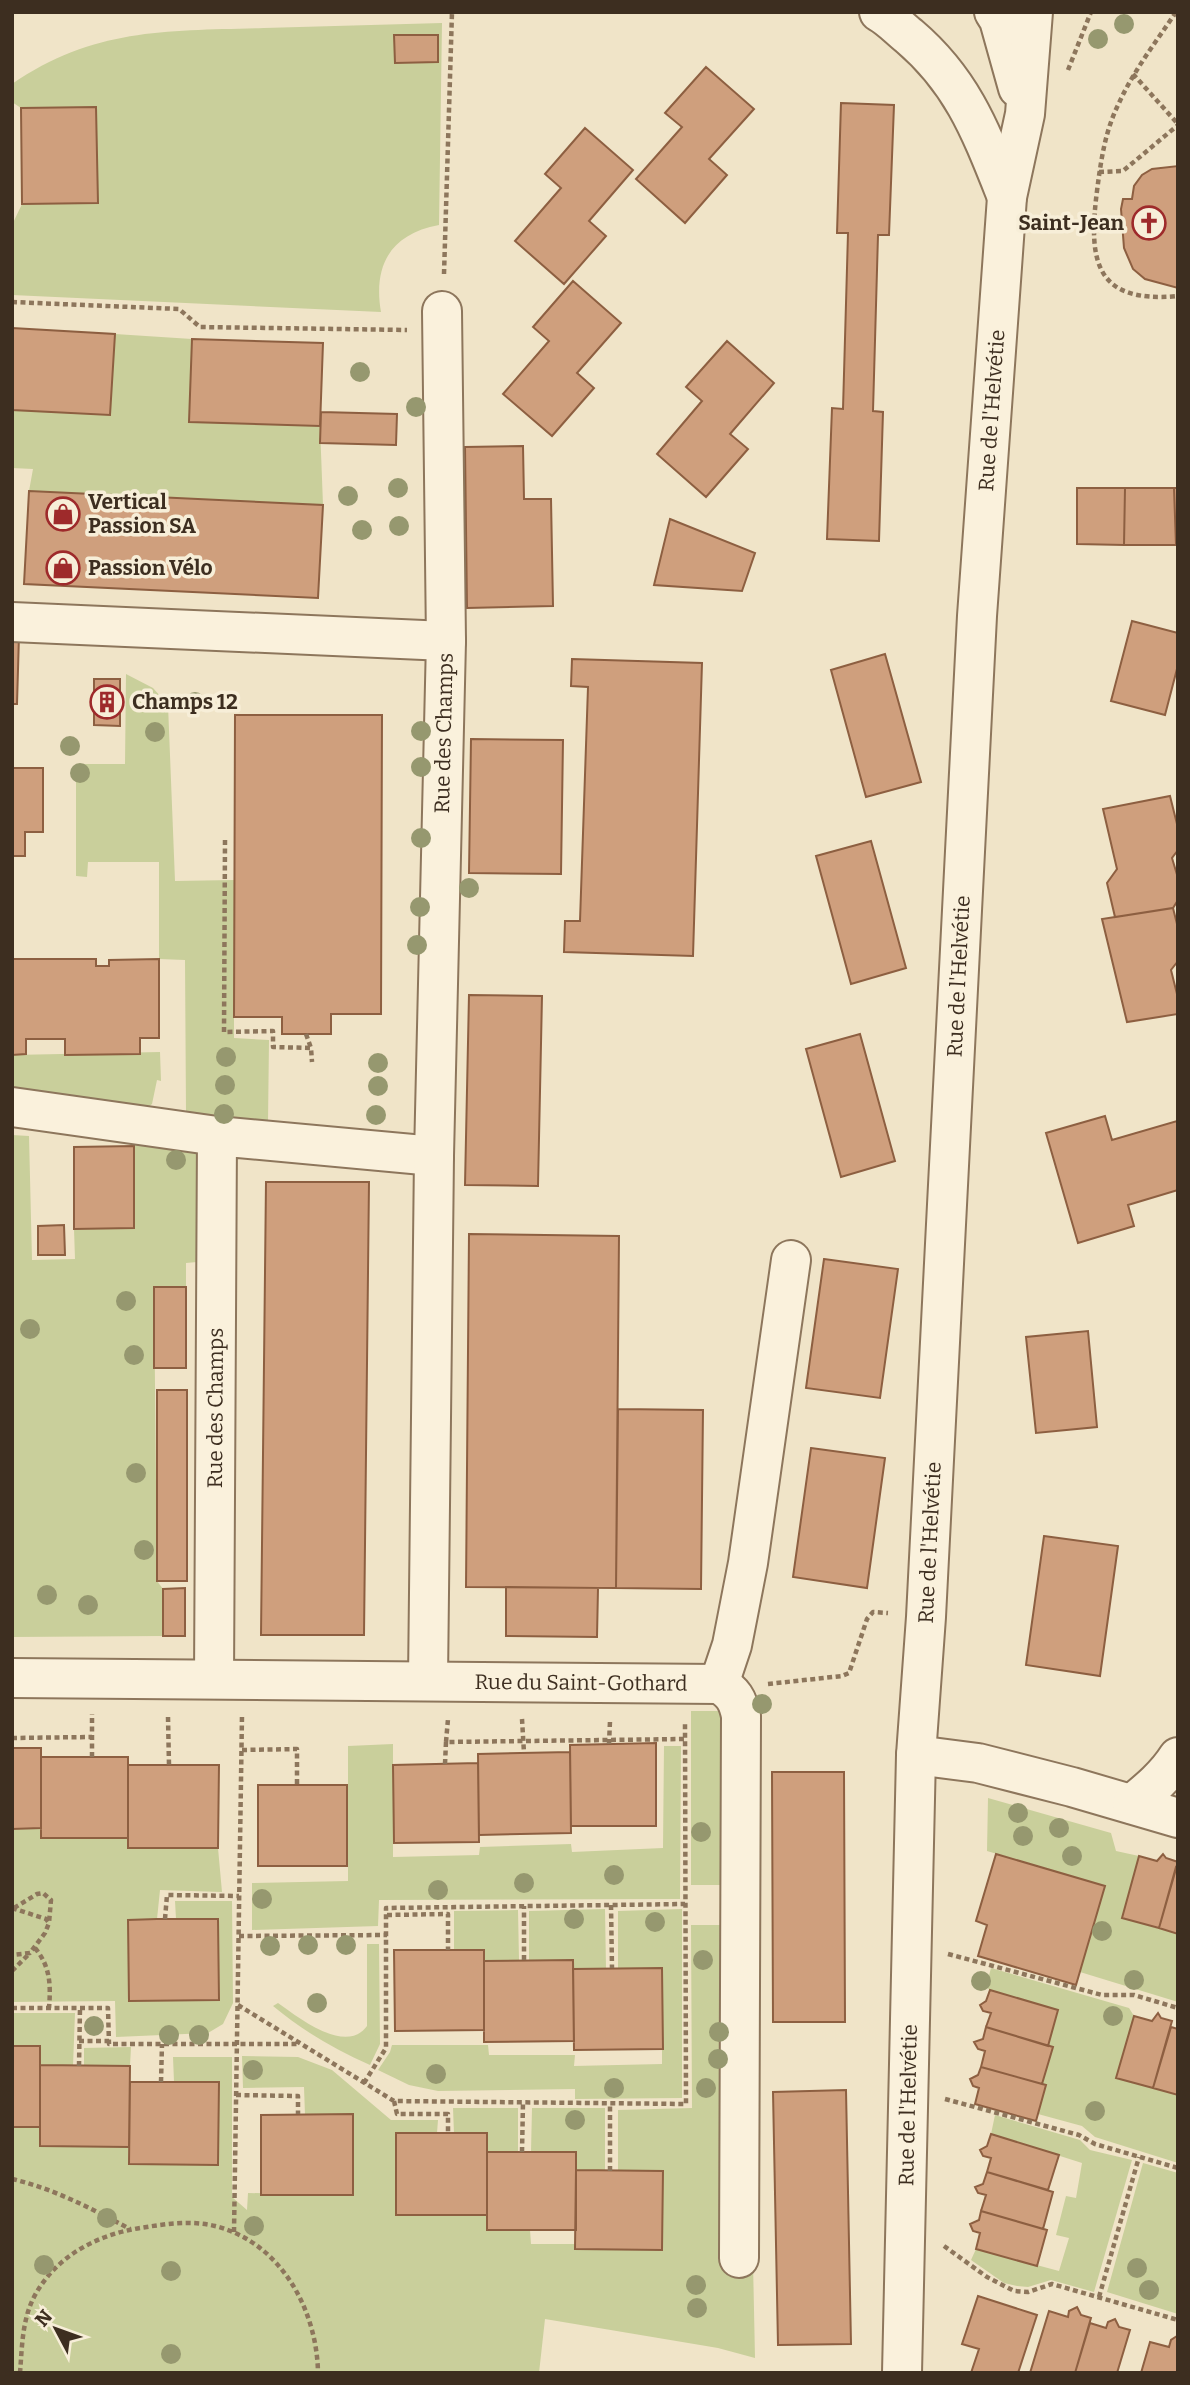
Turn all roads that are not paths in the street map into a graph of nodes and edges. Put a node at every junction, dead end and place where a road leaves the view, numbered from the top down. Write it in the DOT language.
graph roads {
  1 [pos="879,12"];
  2 [pos="904,12"];
  3 [pos="994,12"];
  4 [pos="1033,12"];
  5 [pos="930,54"];
  6 [pos="1025,114"];
  7 [pos="1007,197"];
  8 [pos="442,321"];
  9 [pos="12,622"];
  10 [pos="446,641"];
  11 [pos="12,1107"];
  12 [pos="216,1136"];
  13 [pos="433,1156"];
  14 [pos="791,1260"];
  15 [pos="12,1678"];
  16 [pos="228,1679"];
  17 [pos="428,1680"];
  18 [pos="714,1689"];
  19 [pos="916,1755"];
  20 [pos="1178,1757"];
  21 [pos="1132,1804"];
  22 [pos="1178,1818"];
  23 [pos="739,2258"];
  24 [pos="902,2373"];
  1 -- 5 [label="street, Rue de l'Helvétie"];
  2 -- 5 [label="street"];
  3 -- 6 [label="street"];
  4 -- 6 [label="street, Rue de l'Helvétie"];
  5 -- 7 [label="street, Rue de l'Helvétie"];
  6 -- 7 [label="street, Rue de l'Helvétie"];
  7 -- 19 [label="street, Rue de l'Helvétie"];
  8 -- 10 [label="street, Rue des Champs"];
  9 -- 10 [label="street"];
  10 -- 13 [label="street, Rue des Champs"];
  11 -- 12 [label="street"];
  12 -- 13 [label="street"];
  12 -- 16 [label="street, Rue des Champs"];
  13 -- 17 [label="street, Rue des Champs"];
  14 -- 18 [label="street"];
  15 -- 16 [label="street, Rue du Saint-Gothard"];
  16 -- 17 [label="street, Rue du Saint-Gothard"];
  17 -- 18 [label="street, Rue du Saint-Gothard"];
  18 -- 23 [label="street"];
  19 -- 21 [label="street"];
  19 -- 24 [label="street, Rue de l'Helvétie"];
  20 -- 21 [label="street"];
  21 -- 22 [label="street"];
}
